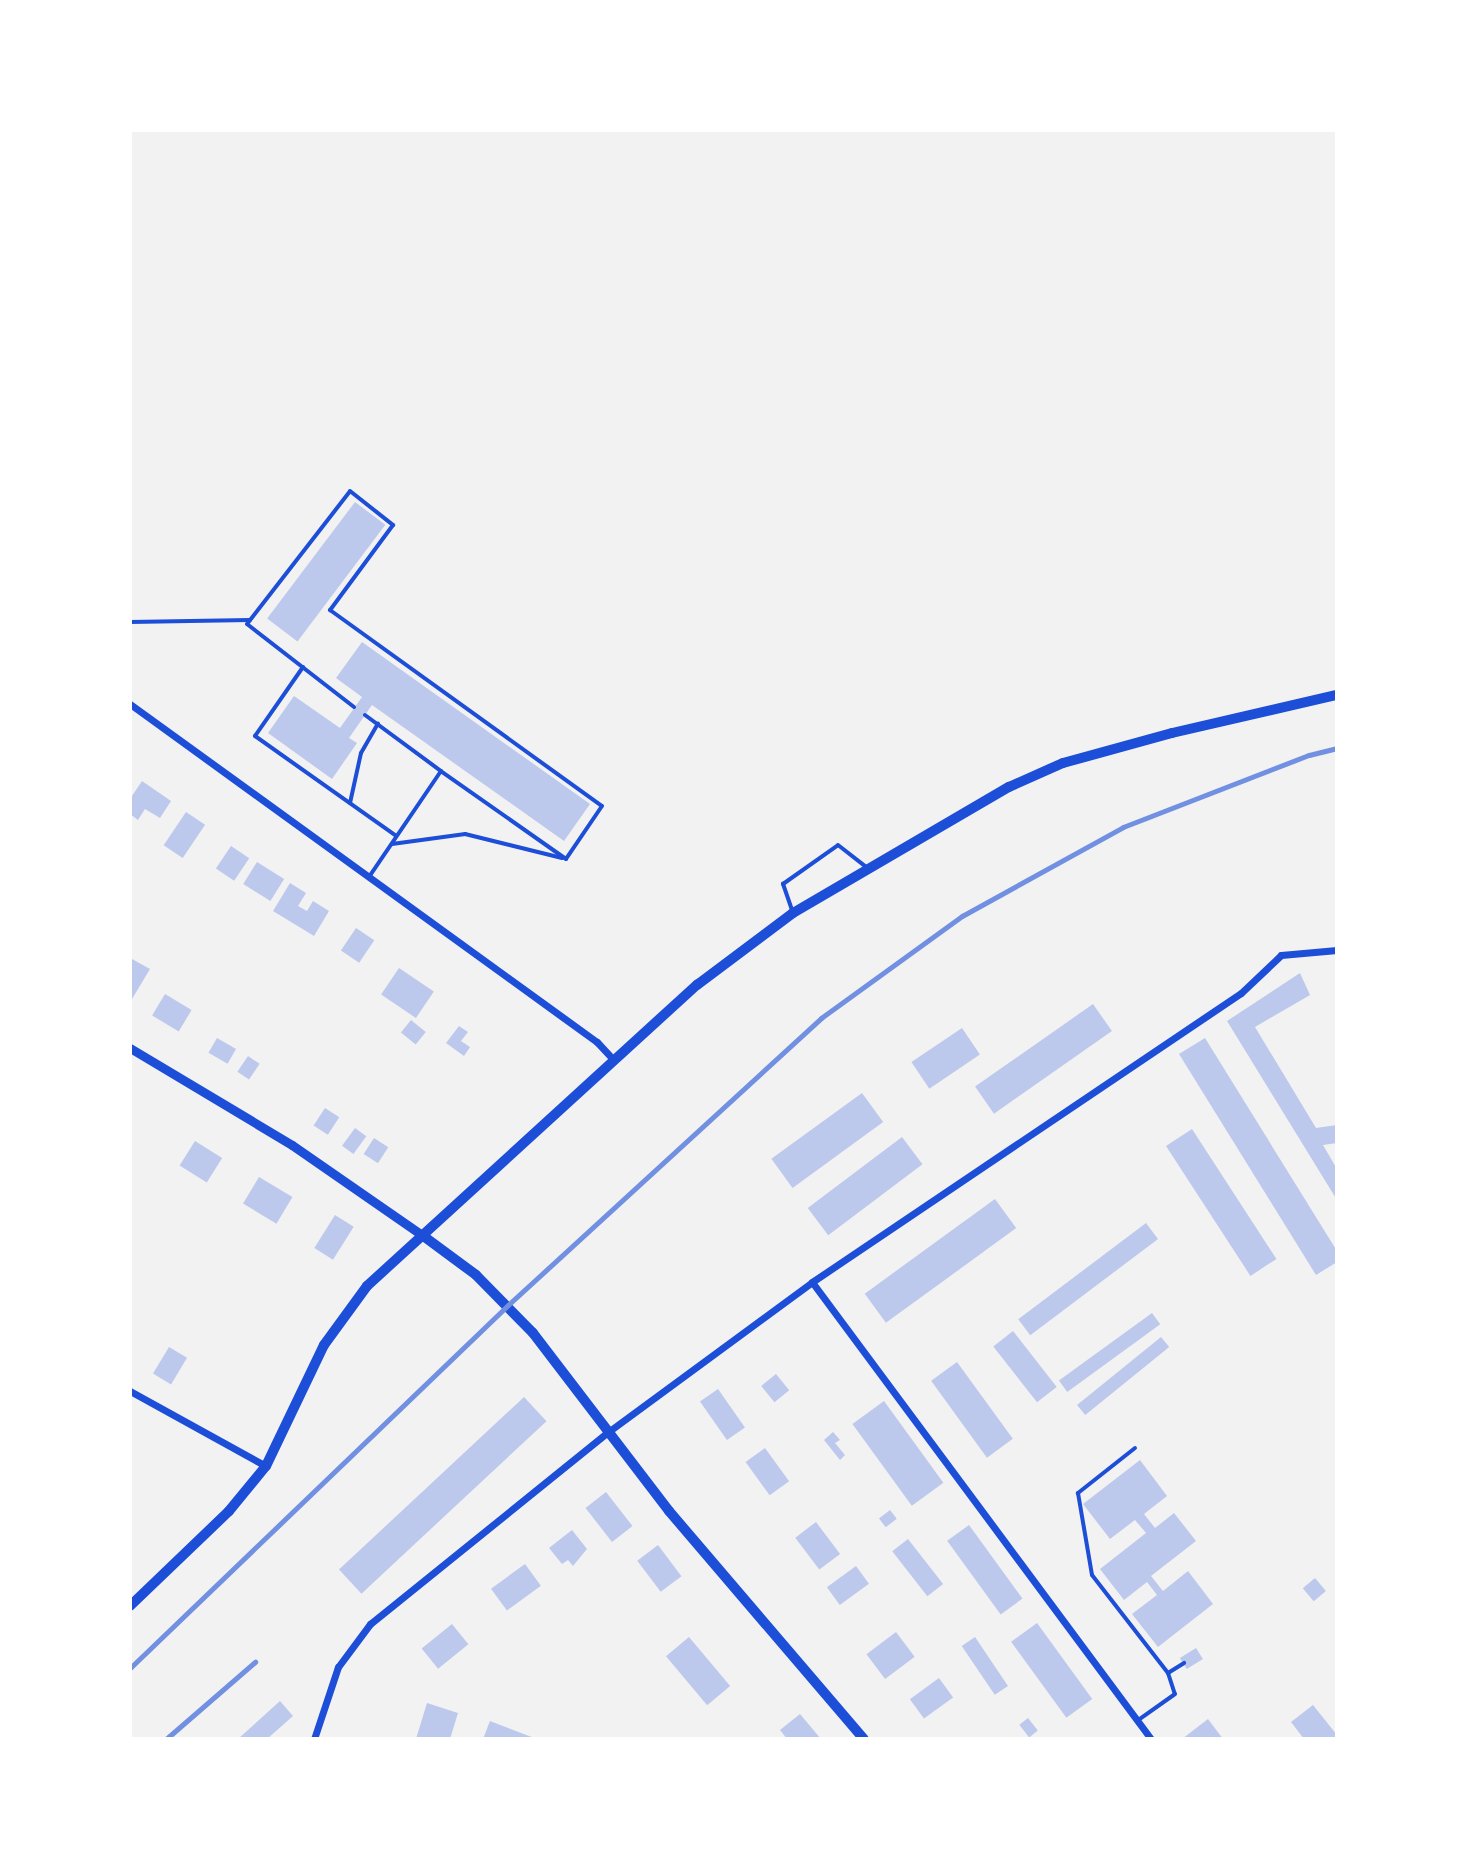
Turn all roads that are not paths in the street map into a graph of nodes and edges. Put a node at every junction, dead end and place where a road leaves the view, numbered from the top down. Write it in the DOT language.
graph roads {
  1 [pos="250,620"];
  2 [pos="130,622"];
  3 [pos="303,667"];
  4 [pos="1337,695"];
  5 [pos="130,704"];
  6 [pos="354,707"];
  7 [pos="365,715"];
  8 [pos="378,724"];
  9 [pos="441,771"];
  10 [pos="350,803"];
  11 [pos="396,836"];
  12 [pos="392,844"];
  13 [pos="566,859"];
  14 [pos="867,868"];
  15 [pos="369,877"];
  16 [pos="793,913"];
  17 [pos="1337,950"];
  18 [pos="130,1048"];
  19 [pos="613,1059"];
  20 [pos="422,1235"];
  21 [pos="812,1282"];
  22 [pos="130,1391"];
  23 [pos="608,1432"];
  24 [pos="1135,1448"];
  25 [pos="266,1466"];
  26 [pos="130,1606"];
  27 [pos="1184,1663"];
  28 [pos="1168,1673"];
  29 [pos="1137,1721"];
  30 [pos="314,1739"];
  31 [pos="864,1739"];
  32 [pos="1151,1739"];
  1 -- 2 [label="lane"];
  1 -- 3 [label="lane"];
  1 -- 13 [label="lane"];
  3 -- 6 [label="lane"];
  3 -- 10 [label="lane"];
  4 -- 14 [label="main road"];
  5 -- 15 [label="street"];
  7 -- 8 [label="lane"];
  8 -- 9 [label="lane"];
  8 -- 10 [label="lane"];
  9 -- 11 [label="lane"];
  9 -- 13 [label="lane"];
  10 -- 11 [label="lane"];
  11 -- 12 [label="lane"];
  12 -- 13 [label="lane"];
  12 -- 15 [label="lane"];
  14 -- 16 [label="main road"];
  14 -- 16 [label="lane"];
  15 -- 19 [label="street"];
  16 -- 19 [label="main road"];
  17 -- 21 [label="street"];
  18 -- 20 [label="street"];
  19 -- 20 [label="main road"];
  20 -- 23 [label="main road"];
  20 -- 25 [label="main road"];
  21 -- 23 [label="street"];
  21 -- 29 [label="street"];
  22 -- 25 [label="street"];
  23 -- 30 [label="street"];
  23 -- 31 [label="main road"];
  24 -- 28 [label="lane"];
  25 -- 26 [label="main road"];
  27 -- 28 [label="lane"];
  28 -- 29 [label="lane"];
  29 -- 32 [label="street"];
}
